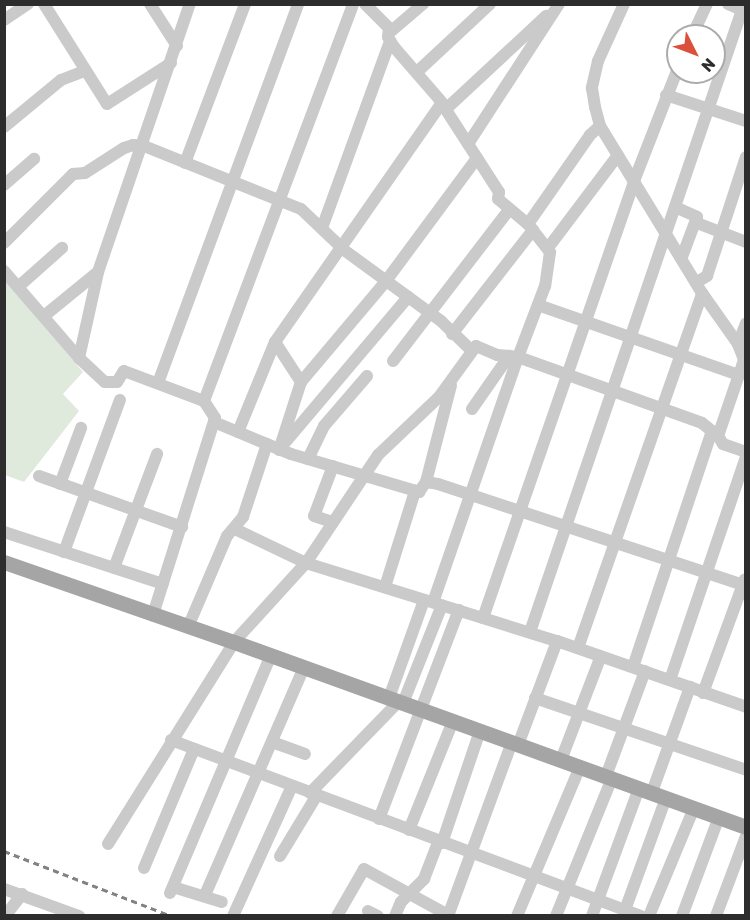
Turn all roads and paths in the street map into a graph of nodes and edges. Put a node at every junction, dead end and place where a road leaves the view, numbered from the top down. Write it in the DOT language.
graph roads {
  1 [pos="28,4"];
  2 [pos="44,4"];
  3 [pos="150,4"];
  4 [pos="190,4"];
  5 [pos="245,4"];
  6 [pos="298,4"];
  7 [pos="353,4"];
  8 [pos="365,4"];
  9 [pos="423,4"];
  10 [pos="490,4"];
  11 [pos="558,4"];
  12 [pos="624,4"];
  13 [pos="706,4"];
  14 [pos="728,4"];
  15 [pos="743,7"];
  16 [pos="4,20"];
  17 [pos="697,24"];
  18 [pos="389,37"];
  19 [pos="177,46"];
  20 [pos="171,63"];
  21 [pos="84,70"];
  22 [pos="417,72"];
  23 [pos="671,84"];
  24 [pos="666,95"];
  25 [pos="444,106"];
  26 [pos="708,109"];
  27 [pos="746,121"];
  28 [pos="600,126"];
  29 [pos="4,127"];
  30 [pos="468,144"];
  31 [pos="144,146"];
  32 [pos="618,155"];
  33 [pos="746,157"];
  34 [pos="477,158"];
  35 [pos="34,159"];
  36 [pos="185,163"];
  37 [pos="231,181"];
  38 [pos="634,181"];
  39 [pos="4,184"];
  40 [pos="279,200"];
  41 [pos="675,207"];
  42 [pos="509,210"];
  43 [pos="697,223"];
  44 [pos="531,227"];
  45 [pos="322,228"];
  46 [pos="720,232"];
  47 [pos="668,233"];
  48 [pos="746,242"];
  49 [pos="4,243"];
  50 [pos="341,247"];
  51 [pos="62,248"];
  52 [pos="548,248"];
  53 [pos="682,257"];
  54 [pos="4,271"];
  55 [pos="98,272"];
  56 [pos="386,281"];
  57 [pos="18,287"];
  58 [pos="700,287"];
  59 [pos="408,297"];
  60 [pos="538,305"];
  61 [pos="431,314"];
  62 [pos="44,316"];
  63 [pos="585,321"];
  64 [pos="746,323"];
  65 [pos="452,334"];
  66 [pos="631,338"];
  67 [pos="275,342"];
  68 [pos="738,344"];
  69 [pos="472,351"];
  70 [pos="681,355"];
  71 [pos="514,356"];
  72 [pos="79,357"];
  73 [pos="393,361"];
  74 [pos="745,361"];
  75 [pos="566,375"];
  76 [pos="739,375"];
  77 [pos="367,376"];
  78 [pos="452,379"];
  79 [pos="301,382"];
  80 [pos="158,383"];
  81 [pos="613,392"];
  82 [pos="120,400"];
  83 [pos="204,401"];
  84 [pos="472,409"];
  85 [pos="662,409"];
  86 [pos="309,412"];
  87 [pos="214,422"];
  88 [pos="324,426"];
  89 [pos="81,428"];
  90 [pos="238,432"];
  91 [pos="715,434"];
  92 [pos="267,444"];
  93 [pos="279,450"];
  94 [pos="746,452"];
  95 [pos="157,454"];
  96 [pos="746,457"];
  97 [pos="308,459"];
  98 [pos="333,466"];
  99 [pos="366,474"];
  100 [pos="39,476"];
  101 [pos="426,482"];
  102 [pos="60,484"];
  103 [pos="415,491"];
  104 [pos="86,493"];
  105 [pos="471,494"];
  106 [pos="520,510"];
  107 [pos="136,511"];
  108 [pos="333,522"];
  109 [pos="567,525"];
  110 [pos="182,527"];
  111 [pos="235,529"];
  112 [pos="4,532"];
  113 [pos="614,541"];
  114 [pos="64,552"];
  115 [pos="670,559"];
  116 [pos="4,562"];
  117 [pos="306,563"];
  118 [pos="114,568"];
  119 [pos="708,572"];
  120 [pos="745,583"];
  121 [pos="163,584"];
  122 [pos="385,587"];
  123 [pos="433,602"];
  124 [pos="459,610"];
  125 [pos="153,615"];
  126 [pos="483,618"];
  127 [pos="188,627"];
  128 [pos="530,632"];
  129 [pos="557,640"];
  130 [pos="234,642"];
  131 [pos="578,648"];
  132 [pos="271,655"];
  133 [pos="601,656"];
  134 [pos="304,667"];
  135 [pos="639,669"];
  136 [pos="670,680"];
  137 [pos="690,687"];
  138 [pos="703,693"];
  139 [pos="536,698"];
  140 [pos="397,701"];
  141 [pos="746,707"];
  142 [pos="420,709"];
  143 [pos="579,713"];
  144 [pos="453,721"];
  145 [pos="626,729"];
  146 [pos="480,731"];
  147 [pos="171,740"];
  148 [pos="272,742"];
  149 [pos="515,743"];
  150 [pos="671,744"];
  151 [pos="194,749"];
  152 [pos="305,754"];
  153 [pos="561,760"];
  154 [pos="226,761"];
  155 [pos="580,767"];
  156 [pos="746,770"];
  157 [pos="258,773"];
  158 [pos="609,777"];
  159 [pos="292,786"];
  160 [pos="653,793"];
  161 [pos="314,794"];
  162 [pos="694,808"];
  163 [pos="719,817"];
  164 [pos="379,819"];
  165 [pos="745,827"];
  166 [pos="409,830"];
  167 [pos="440,842"];
  168 [pos="108,844"];
  169 [pos="471,854"];
  170 [pos="280,856"];
  171 [pos="144,868"];
  172 [pos="534,878"];
  173 [pos="4,889"];
  174 [pos="567,889"];
  175 [pos="22,894"];
  176 [pos="205,895"];
  177 [pos="409,896"];
  178 [pos="598,900"];
  179 [pos="222,902"];
  180 [pos="71,914"];
  181 [pos="637,914"];
  182 [pos="5,915"];
  183 [pos="233,915"];
  184 [pos="337,915"];
  185 [pos="395,915"];
  186 [pos="448,915"];
  187 [pos="517,915"];
  188 [pos="556,915"];
  189 [pos="592,915"];
  190 [pos="682,915"];
  191 [pos="716,915"];
  1 -- 16 [label="street"];
  2 -- 21 [label="street"];
  3 -- 19 [label="street"];
  4 -- 19 [label="street"];
  5 -- 36 [label="street"];
  6 -- 37 [label="street"];
  7 -- 40 [label="street"];
  8 -- 18 [label="street"];
  9 -- 18 [label="street"];
  10 -- 22 [label="street"];
  11 -- 25 [label="street"];
  11 -- 30 [label="street"];
  12 -- 28 [label="street"];
  13 -- 17 [label="street"];
  14 -- 15 [label="street"];
  15 -- 26 [label="street"];
  18 -- 22 [label="street"];
  18 -- 45 [label="street"];
  19 -- 20 [label="street"];
  20 -- 21 [label="street"];
  20 -- 31 [label="street"];
  21 -- 29 [label="street"];
  22 -- 25 [label="street"];
  23 -- 24 [label="street"];
  24 -- 26 [label="street"];
  24 -- 38 [label="street"];
  25 -- 30 [label="street"];
  25 -- 50 [label="street"];
  26 -- 27 [label="street"];
  26 -- 41 [label="street"];
  28 -- 32 [label="street"];
  28 -- 44 [label="street"];
  30 -- 34 [label="street"];
  31 -- 36 [label="street"];
  31 -- 49 [label="street"];
  31 -- 55 [label="street"];
  32 -- 38 [label="street"];
  32 -- 52 [label="street"];
  33 -- 46 [label="street"];
  34 -- 42 [label="street"];
  34 -- 56 [label="street"];
  35 -- 39 [label="street"];
  36 -- 37 [label="street"];
  37 -- 40 [label="street"];
  37 -- 80 [label="street"];
  38 -- 47 [label="street"];
  38 -- 63 [label="street"];
  40 -- 45 [label="street"];
  40 -- 83 [label="street"];
  41 -- 43 [label="street"];
  41 -- 47 [label="street"];
  42 -- 44 [label="street"];
  42 -- 61 [label="street"];
  43 -- 46 [label="street"];
  43 -- 53 [label="street"];
  44 -- 52 [label="street"];
  44 -- 65 [label="street"];
  45 -- 50 [label="street"];
  46 -- 48 [label="street"];
  46 -- 58 [label="street"];
  47 -- 53 [label="street"];
  47 -- 66 [label="street"];
  50 -- 56 [label="street"];
  50 -- 67 [label="street"];
  51 -- 57 [label="street"];
  52 -- 60 [label="street"];
  53 -- 58 [label="street"];
  54 -- 57 [label="street"];
  55 -- 62 [label="street"];
  55 -- 72 [label="street"];
  56 -- 59 [label="street"];
  56 -- 79 [label="street"];
  57 -- 62 [label="street"];
  58 -- 68 [label="street"];
  58 -- 70 [label="street"];
  59 -- 61 [label="street"];
  59 -- 86 [label="street"];
  60 -- 63 [label="street"];
  60 -- 71 [label="street"];
  61 -- 65 [label="street"];
  61 -- 73 [label="street"];
  62 -- 72 [label="street"];
  63 -- 66 [label="street"];
  63 -- 75 [label="street"];
  64 -- 68 [label="street"];
  65 -- 69 [label="street"];
  66 -- 70 [label="street"];
  66 -- 81 [label="street"];
  67 -- 79 [label="street"];
  67 -- 90 [label="street"];
  68 -- 74 [label="street"];
  69 -- 71 [label="street"];
  69 -- 78 [label="street"];
  70 -- 76 [label="street"];
  70 -- 85 [label="street"];
  71 -- 75 [label="street"];
  71 -- 84 [label="street"];
  71 -- 105 [label="street"];
  72 -- 80 [label="street"];
  74 -- 76 [label="street"];
  75 -- 81 [label="street"];
  75 -- 106 [label="street"];
  76 -- 91 [label="street"];
  77 -- 88 [label="street"];
  78 -- 99 [label="street"];
  78 -- 101 [label="street"];
  79 -- 93 [label="street"];
  80 -- 83 [label="street"];
  81 -- 85 [label="street"];
  81 -- 109 [label="street"];
  82 -- 104 [label="street"];
  83 -- 87 [label="street"];
  85 -- 91 [label="street"];
  85 -- 113 [label="street"];
  86 -- 88 [label="street"];
  86 -- 93 [label="street"];
  87 -- 90 [label="street"];
  87 -- 110 [label="street"];
  88 -- 97 [label="street"];
  89 -- 102 [label="street"];
  90 -- 92 [label="street"];
  91 -- 94 [label="street"];
  91 -- 115 [label="street"];
  92 -- 93 [label="street"];
  92 -- 111 [label="street"];
  93 -- 97 [label="street"];
  95 -- 107 [label="street"];
  96 -- 119 [label="street"];
  97 -- 98 [label="street"];
  98 -- 99 [label="street"];
  98 -- 108 [label="street"];
  99 -- 103 [label="street"];
  99 -- 108 [label="street"];
  100 -- 102 [label="street"];
  101 -- 103 [label="street"];
  101 -- 105 [label="street"];
  102 -- 104 [label="street"];
  103 -- 122 [label="street"];
  104 -- 107 [label="street"];
  104 -- 114 [label="street"];
  105 -- 106 [label="street"];
  105 -- 123 [label="street"];
  106 -- 109 [label="street"];
  106 -- 126 [label="street"];
  107 -- 110 [label="street"];
  107 -- 118 [label="street"];
  108 -- 117 [label="street"];
  109 -- 113 [label="street"];
  109 -- 128 [label="street"];
  110 -- 121 [label="street"];
  111 -- 117 [label="street"];
  111 -- 127 [label="street"];
  112 -- 114 [label="street"];
  113 -- 115 [label="street"];
  113 -- 131 [label="street"];
  114 -- 118 [label="street"];
  115 -- 119 [label="street"];
  115 -- 135 [label="street"];
  116 -- 125 [label="main road"];
  117 -- 122 [label="street"];
  117 -- 130 [label="street"];
  118 -- 121 [label="street"];
  119 -- 120 [label="street"];
  119 -- 136 [label="street"];
  120 -- 138 [label="street"];
  121 -- 125 [label="street"];
  122 -- 123 [label="street"];
  123 -- 124 [label="street"];
  123 -- 140 [label="street"];
  123 -- 140 [label="street"];
  124 -- 126 [label="street"];
  124 -- 142 [label="street"];
  125 -- 127 [label="main road"];
  126 -- 128 [label="street"];
  127 -- 130 [label="main road"];
  128 -- 129 [label="street"];
  129 -- 131 [label="street"];
  129 -- 139 [label="street"];
  130 -- 132 [label="main road"];
  130 -- 147 [label="street"];
  131 -- 133 [label="street"];
  132 -- 134 [label="main road"];
  132 -- 154 [label="street"];
  133 -- 135 [label="street"];
  133 -- 143 [label="street"];
  134 -- 140 [label="main road"];
  134 -- 148 [label="street"];
  135 -- 136 [label="street"];
  135 -- 145 [label="street"];
  136 -- 137 [label="street"];
  137 -- 138 [label="street"];
  137 -- 150 [label="street"];
  138 -- 141 [label="street"];
  139 -- 143 [label="street"];
  139 -- 149 [label="street"];
  140 -- 142 [label="main road"];
  140 -- 161 [label="street"];
  142 -- 144 [label="main road"];
  142 -- 164 [label="street"];
  143 -- 145 [label="street"];
  143 -- 153 [label="street"];
  144 -- 146 [label="main road"];
  144 -- 166 [label="street"];
  145 -- 150 [label="street"];
  145 -- 158 [label="street"];
  146 -- 149 [label="main road"];
  146 -- 167 [label="street"];
  147 -- 151 [label="street"];
  147 -- 168 [label="street"];
  148 -- 152 [label="street"];
  148 -- 157 [label="street"];
  149 -- 153 [label="main road"];
  149 -- 169 [label="street"];
  150 -- 156 [label="street"];
  150 -- 160 [label="street"];
  151 -- 154 [label="street"];
  151 -- 171 [label="street"];
  153 -- 155 [label="main road"];
  154 -- 157 [label="street"];
  154 -- 176 [label="street"];
  155 -- 158 [label="main road"];
  155 -- 172 [label="street"];
  157 -- 159 [label="street"];
  157 -- 176 [label="street"];
  158 -- 160 [label="main road"];
  158 -- 174 [label="street"];
  159 -- 161 [label="street"];
  159 -- 183 [label="street"];
  160 -- 162 [label="main road"];
  160 -- 178 [label="street"];
  160 -- 181 [label="street"];
  161 -- 164 [label="street"];
  161 -- 170 [label="street"];
  162 -- 163 [label="main road"];
  162 -- 181 [label="street"];
  163 -- 165 [label="main road"];
  163 -- 190 [label="street"];
  164 -- 166 [label="street"];
  165 -- 191 [label="street"];
  166 -- 167 [label="street"];
  167 -- 169 [label="street"];
  167 -- 177 [label="street"];
  169 -- 172 [label="street"];
  169 -- 186 [label="street"];
  172 -- 174 [label="street"];
  172 -- 187 [label="street"];
  173 -- 175 [label="street"];
  174 -- 178 [label="street"];
  174 -- 188 [label="street"];
  175 -- 180 [label="street"];
  175 -- 182 [label="street"];
  176 -- 179 [label="street"];
  177 -- 184 [label="street"];
  177 -- 185 [label="street"];
  177 -- 186 [label="street"];
  178 -- 181 [label="street"];
  178 -- 189 [label="street"];
}
